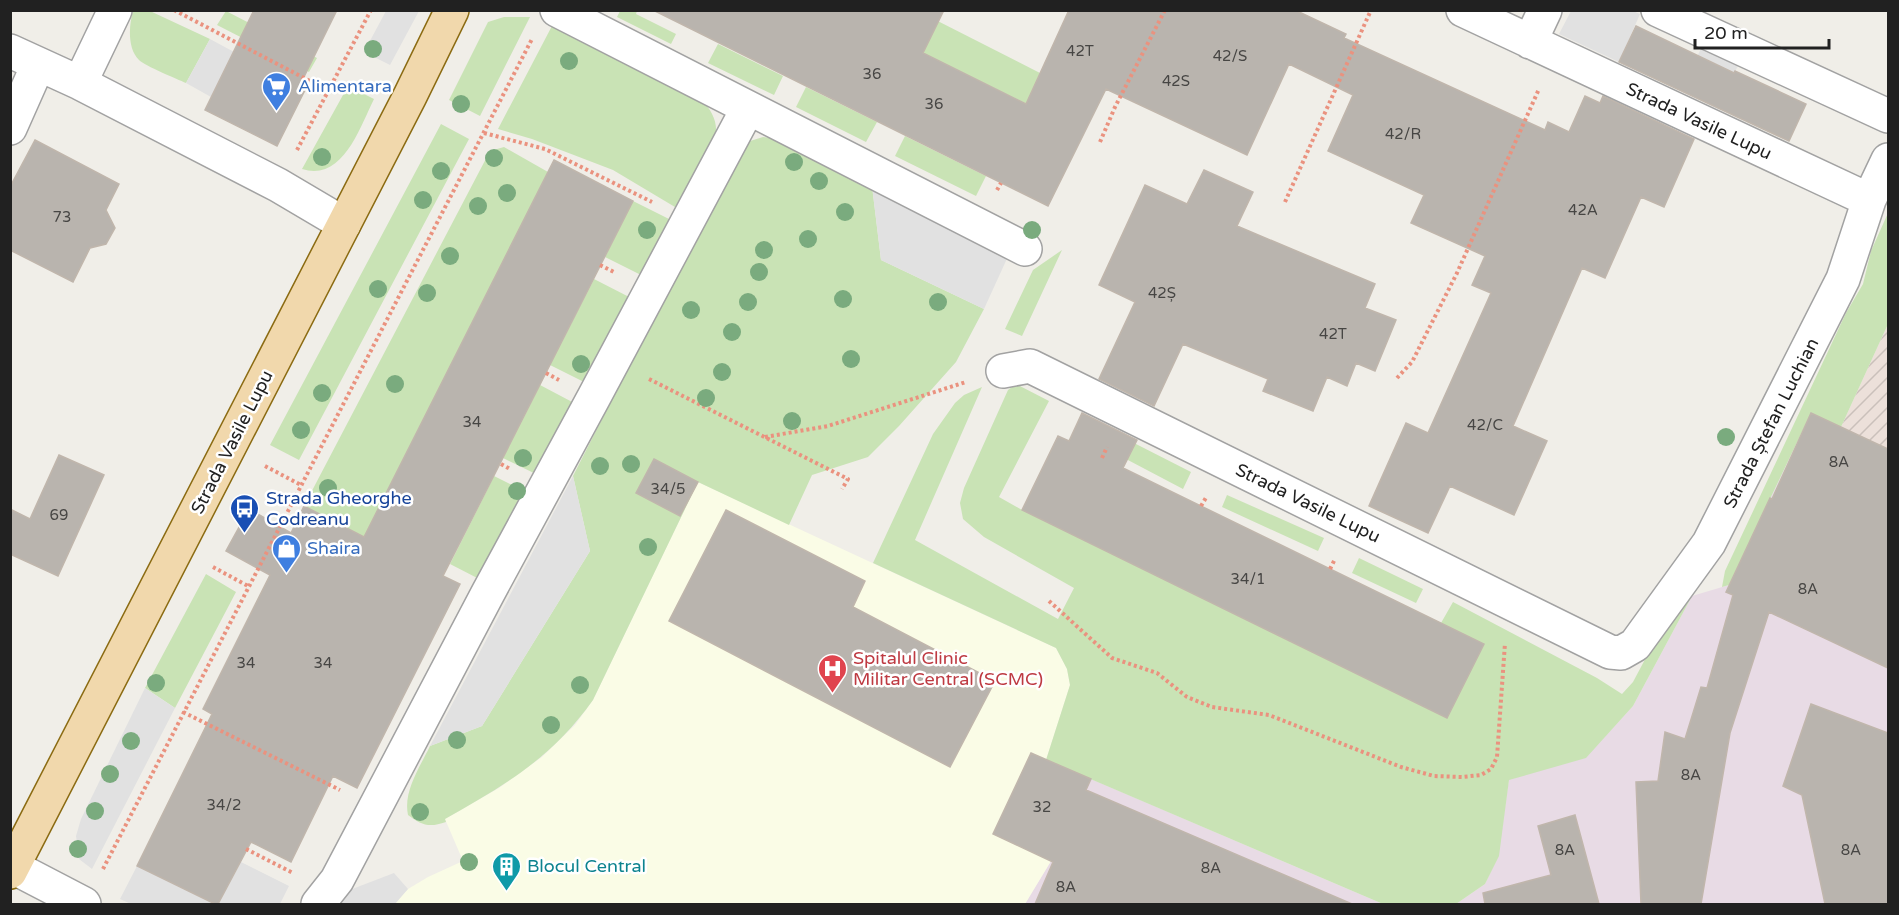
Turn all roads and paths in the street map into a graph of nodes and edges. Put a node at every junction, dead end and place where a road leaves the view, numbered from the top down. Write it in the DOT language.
graph roads {
  1 [pos="115,10"];
  2 [pos="174,10"];
  3 [pos="371,10"];
  4 [pos="452,10"];
  5 [pos="1165,10"];
  6 [pos="1371,10"];
  7 [pos="1463,10"];
  8 [pos="1545,10"];
  9 [pos="1658,10"];
  10 [pos="547,21"];
  11 [pos="1543,48"];
  12 [pos="24,58"];
  13 [pos="80,83"];
  14 [pos="329,91"];
  15 [pos="747,108"];
  16 [pos="1888,116"];
  17 [pos="10,128"];
  18 [pos="484,133"];
  19 [pos="1100,142"];
  20 [pos="1888,160"];
  21 [pos="278,185"];
  22 [pos="1869,200"];
  23 [pos="1285,202"];
  24 [pos="688,220"];
  25 [pos="344,224"];
  26 [pos="1025,249"];
  27 [pos="613,361"];
  28 [pos="1003,370"];
  29 [pos="1397,378"];
  30 [pos="765,437"];
  31 [pos="260,476"];
  32 [pos="301,485"];
  33 [pos="842,489"];
  34 [pos="211,566"];
  35 [pos="248,586"];
  36 [pos="1049,601"];
  37 [pos="1506,636"];
  38 [pos="1610,652"];
  39 [pos="183,712"];
  40 [pos="376,808"];
  41 [pos="246,849"];
  42 [pos="12,869"];
  43 [pos="101,873"];
  44 [pos="323,898"];
  45 [pos="84,904"];
  1 -- 13 [label="street"];
  2 -- 14 [label="path"];
  3 -- 14 [label="path"];
  4 -- 25 [label="main road, Strada Vasile Lupu"];
  5 -- 19 [label="path"];
  6 -- 23 [label="path"];
  7 -- 11 [label="street, Strada Vasile Lupu"];
  8 -- 11 [label="street"];
  9 -- 16 [label="street"];
  10 -- 15 [label="street"];
  10 -- 18 [label="path"];
  11 -- 22 [label="street, Strada Vasile Lupu"];
  11 -- 29 [label="path"];
  12 -- 13 [label="street"];
  12 -- 17 [label="street"];
  13 -- 21 [label="street"];
  14 -- 21 [label="path"];
  15 -- 24 [label="street"];
  15 -- 26 [label="street"];
  18 -- 24 [label="path"];
  18 -- 32 [label="path"];
  20 -- 22 [label="street, Strada Ștefan Luchian"];
  21 -- 25 [label="street"];
  22 -- 38 [label="street, Strada Ștefan Luchian"];
  24 -- 27 [label="street"];
  25 -- 42 [label="main road, Strada Vasile Lupu"];
  27 -- 30 [label="path"];
  27 -- 40 [label="street"];
  28 -- 30 [label="path"];
  28 -- 38 [label="street, Strada Vasile Lupu"];
  30 -- 33 [label="path"];
  31 -- 32 [label="path"];
  32 -- 35 [label="path"];
  34 -- 35 [label="path"];
  35 -- 39 [label="path"];
  36 -- 37 [label="path"];
  39 -- 40 [label="path"];
  39 -- 43 [label="path"];
  40 -- 44 [label="street"];
  41 -- 44 [label="path"];
  42 -- 45 [label="street"];
}
